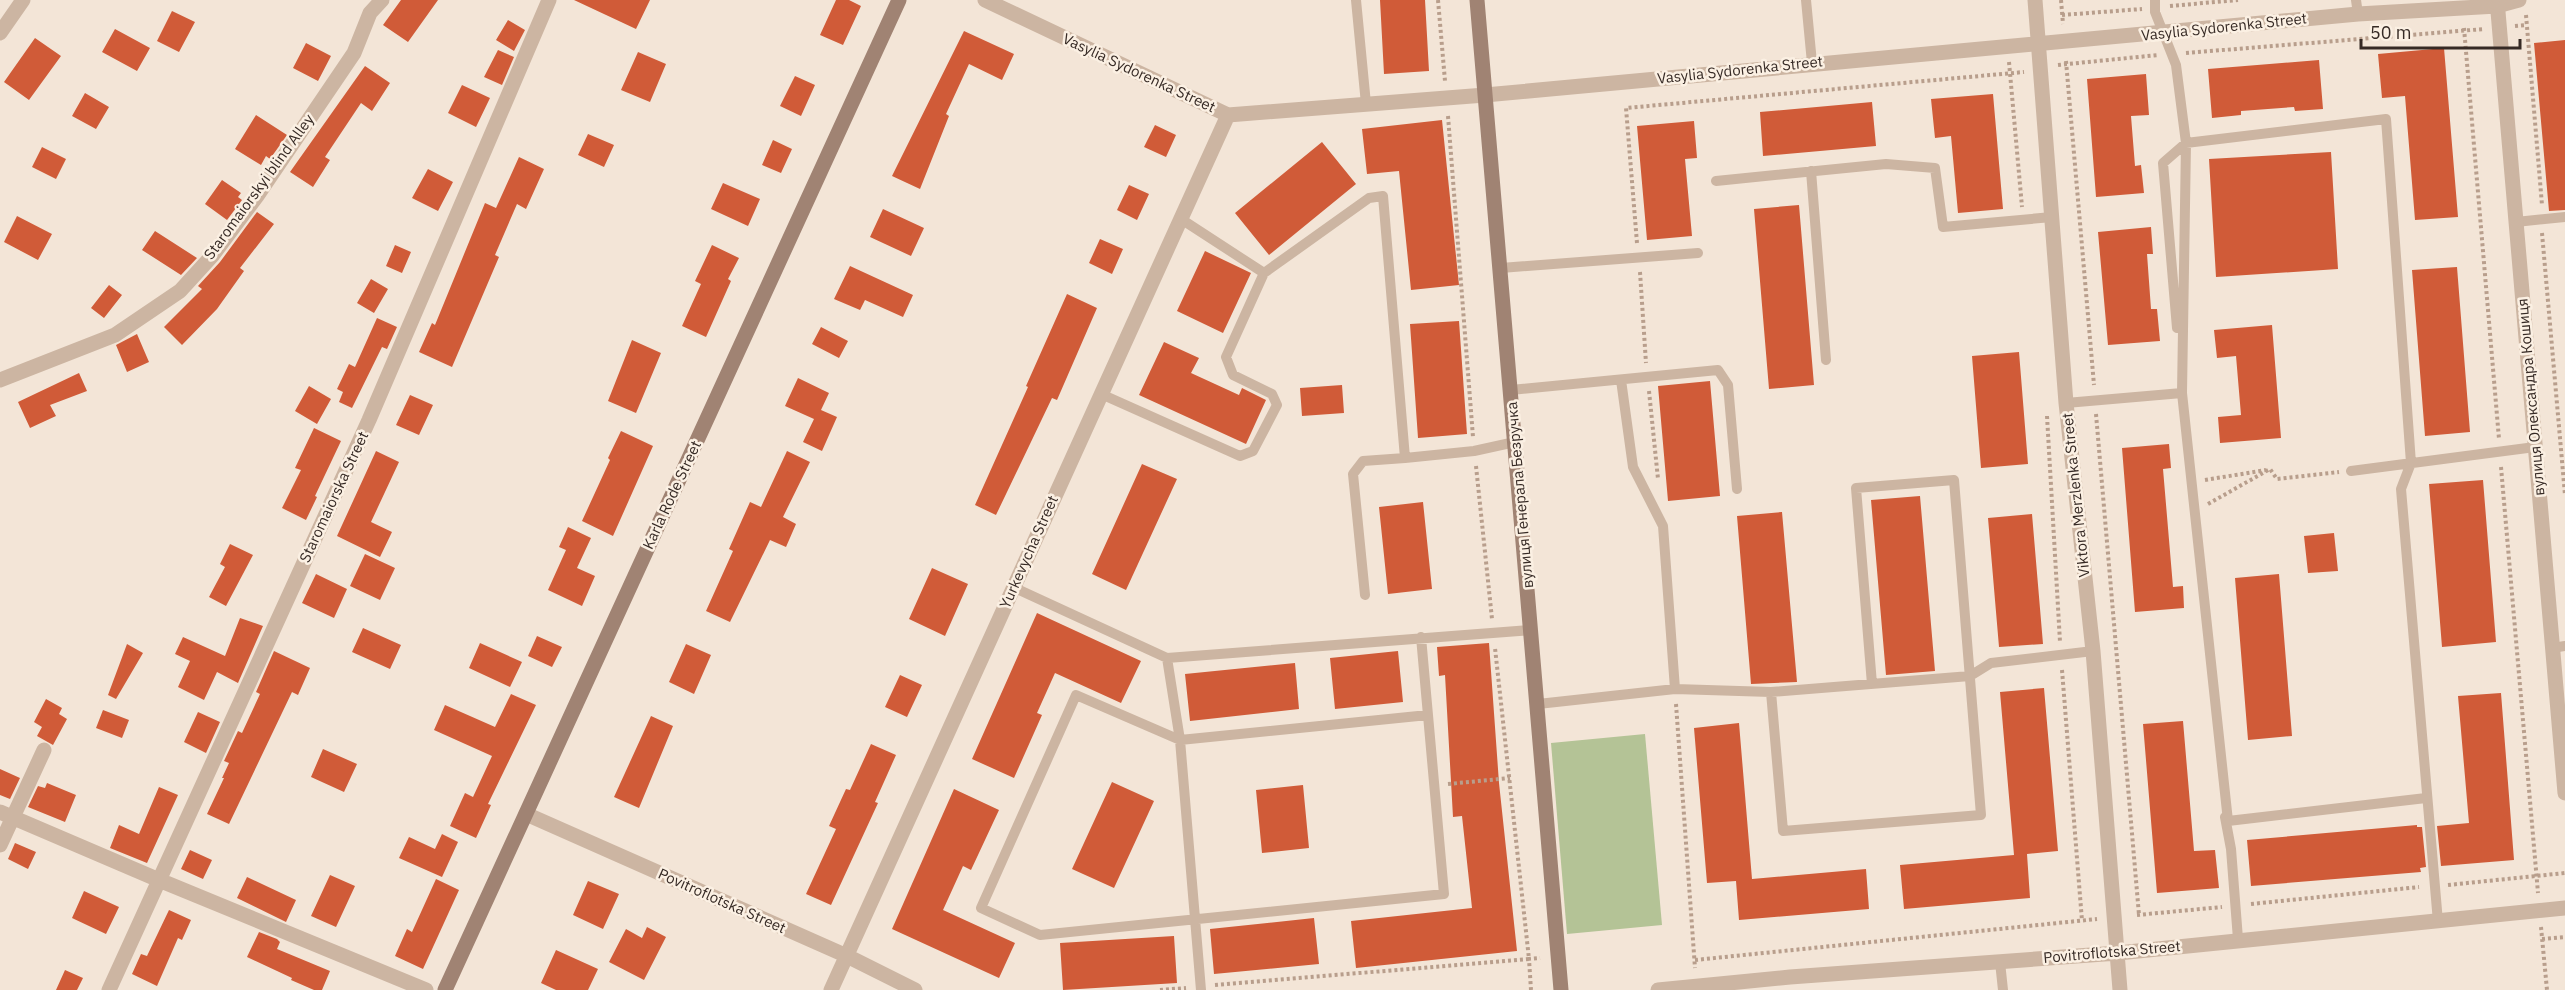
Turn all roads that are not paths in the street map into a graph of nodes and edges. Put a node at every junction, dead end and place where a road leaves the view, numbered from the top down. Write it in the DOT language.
graph roads {
  1 [pos="23,0"];
  2 [pos="382,0"];
  3 [pos="549,0"];
  4 [pos="899,0"];
  5 [pos="985,0"];
  6 [pos="1356,0"];
  7 [pos="1477,0"];
  8 [pos="1806,0"];
  9 [pos="2035,0"];
  10 [pos="2155,0"];
  11 [pos="2497,3"];
  12 [pos="2522,4"];
  13 [pos="2357,7"];
  14 [pos="0,33"];
  15 [pos="2164,34"];
  16 [pos="2039,43"];
  17 [pos="1812,63"];
  18 [pos="1485,95"];
  19 [pos="1366,104"];
  20 [pos="1228,115"];
  21 [pos="2186,143"];
  22 [pos="1811,171"];
  23 [pos="1716,181"];
  24 [pos="2052,217"];
  25 [pos="2565,218"];
  26 [pos="1181,219"];
  27 [pos="2516,222"];
  28 [pos="1698,253"];
  29 [pos="1501,268"];
  30 [pos="1264,273"];
  31 [pos="1826,360"];
  32 [pos="0,380"];
  33 [pos="1621,380"];
  34 [pos="1511,390"];
  35 [pos="2182,393"];
  36 [pos="1101,394"];
  37 [pos="2066,403"];
  38 [pos="1515,442"];
  39 [pos="2535,447"];
  40 [pos="1405,458"];
  41 [pos="2411,463"];
  42 [pos="2351,471"];
  43 [pos="1737,489"];
  44 [pos="1012,587"];
  45 [pos="1365,595"];
  46 [pos="1531,630"];
  47 [pos="1421,637"];
  48 [pos="2559,647"];
  49 [pos="2092,651"];
  50 [pos="1167,658"];
  51 [pos="1970,676"];
  52 [pos="1872,684"];
  53 [pos="1675,689"];
  54 [pos="1772,692"];
  55 [pos="1538,704"];
  56 [pos="1428,715"];
  57 [pos="1180,740"];
  58 [pos="44,750"];
  59 [pos="2565,794"];
  60 [pos="2426,798"];
  61 [pos="526,814"];
  62 [pos="6,815"];
  63 [pos="2228,821"];
  64 [pos="0,845"];
  65 [pos="159,880"];
  66 [pos="2565,908"];
  67 [pos="1194,919"];
  68 [pos="2438,922"];
  69 [pos="2238,939"];
  70 [pos="2118,953"];
  71 [pos="847,956"];
  72 [pos="2000,962"];
  73 [pos="1791,984"];
  74 [pos="1201,988"];
  75 [pos="109,990"];
  76 [pos="426,990"];
  77 [pos="445,990"];
  78 [pos="831,990"];
  79 [pos="915,990"];
  80 [pos="1561,990"];
  81 [pos="1658,990"];
  82 [pos="2002,990"];
  83 [pos="2120,990"];
  1 -- 14 [label="street"];
  2 -- 32 [label="street, Staromaiorskyi blind Alley"];
  3 -- 65 [label="street, Staromaiorska Street"];
  4 -- 61 [label="street, Karla Rode Street"];
  5 -- 20 [label="street, Vasylia Sydorenka Street"];
  6 -- 19 [label="lane"];
  7 -- 18 [label="street, вулиця Генерала Безручка"];
  8 -- 17 [label="lane"];
  9 -- 16 [label="street, Viktora Merzlenka Street"];
  10 -- 15 [label="lane"];
  11 -- 12 [label="street, Vasylia Sydorenka Street"];
  11 -- 13 [label="street, Vasylia Sydorenka Street"];
  11 -- 27 [label="street, вулиця Олександра Кошиця"];
  13 -- 15 [label="street, Vasylia Sydorenka Street"];
  15 -- 16 [label="street, Vasylia Sydorenka Street"];
  15 -- 21 [label="lane"];
  16 -- 17 [label="street, Vasylia Sydorenka Street"];
  16 -- 24 [label="street, Viktora Merzlenka Street"];
  17 -- 18 [label="street, Vasylia Sydorenka Street"];
  18 -- 19 [label="street, Vasylia Sydorenka Street"];
  18 -- 29 [label="street, вулиця Генерала Безручка"];
  19 -- 20 [label="street, Vasylia Sydorenka Street"];
  20 -- 26 [label="street, Yurkevycha Street"];
  21 -- 35 [label="lane"];
  21 -- 35 [label="lane"];
  21 -- 41 [label="lane"];
  22 -- 23 [label="lane"];
  22 -- 24 [label="lane"];
  22 -- 31 [label="lane"];
  24 -- 37 [label="street, Viktora Merzlenka Street"];
  25 -- 27 [label="lane"];
  26 -- 30 [label="lane"];
  26 -- 36 [label="street, Yurkevycha Street"];
  27 -- 39 [label="street, вулиця Олександра Кошиця"];
  28 -- 29 [label="lane"];
  29 -- 34 [label="street, вулиця Генерала Безручка"];
  30 -- 36 [label="lane"];
  30 -- 40 [label="lane"];
  33 -- 34 [label="lane"];
  33 -- 43 [label="lane"];
  33 -- 53 [label="lane"];
  34 -- 38 [label="street, вулиця Генерала Безручка"];
  35 -- 37 [label="lane"];
  35 -- 63 [label="lane"];
  35 -- 63 [label="lane"];
  36 -- 44 [label="street, Yurkevycha Street"];
  37 -- 49 [label="street, Viktora Merzlenka Street"];
  38 -- 40 [label="lane"];
  38 -- 46 [label="street, вулиця Генерала Безручка"];
  39 -- 41 [label="lane"];
  39 -- 48 [label="street, вулиця Олександра Кошиця"];
  40 -- 45 [label="lane"];
  41 -- 42 [label="lane"];
  41 -- 60 [label="lane"];
  44 -- 50 [label="lane"];
  44 -- 71 [label="street, Yurkevycha Street"];
  46 -- 47 [label="lane"];
  46 -- 55 [label="street, вулиця Генерала Безручка"];
  47 -- 50 [label="lane"];
  47 -- 56 [label="lane"];
  48 -- 59 [label="street, вулиця Олександра Кошиця"];
  49 -- 51 [label="lane"];
  49 -- 70 [label="street, Viktora Merzlenka Street"];
  50 -- 57 [label="lane"];
  51 -- 52 [label="lane"];
  51 -- 52 [label="lane"];
  51 -- 54 [label="lane"];
  52 -- 54 [label="lane"];
  53 -- 54 [label="lane"];
  53 -- 55 [label="lane"];
  55 -- 80 [label="street, вулиця Генерала Безручка"];
  56 -- 57 [label="lane"];
  56 -- 67 [label="lane"];
  57 -- 67 [label="lane"];
  57 -- 67 [label="lane"];
  58 -- 62 [label="street"];
  60 -- 63 [label="lane"];
  60 -- 68 [label="lane"];
  61 -- 71 [label="street, Povitroflotska Street"];
  61 -- 77 [label="street, Karla Rode Street"];
  62 -- 64 [label="street"];
  62 -- 65 [label="street"];
  63 -- 69 [label="lane"];
  65 -- 75 [label="street, Staromaiorska Street"];
  65 -- 76 [label="street"];
  66 -- 68 [label="street, Povitroflotska Street"];
  67 -- 74 [label="lane"];
  68 -- 69 [label="street, Povitroflotska Street"];
  69 -- 70 [label="street, Povitroflotska Street"];
  70 -- 72 [label="street, Povitroflotska Street"];
  70 -- 83 [label="street, Viktora Merzlenka Street"];
  71 -- 78 [label="street, Yurkevycha Street"];
  71 -- 79 [label="street, Povitroflotska Street"];
  72 -- 73 [label="street, Povitroflotska Street"];
  72 -- 82 [label="lane"];
  73 -- 81 [label="street, Povitroflotska Street"];
}
